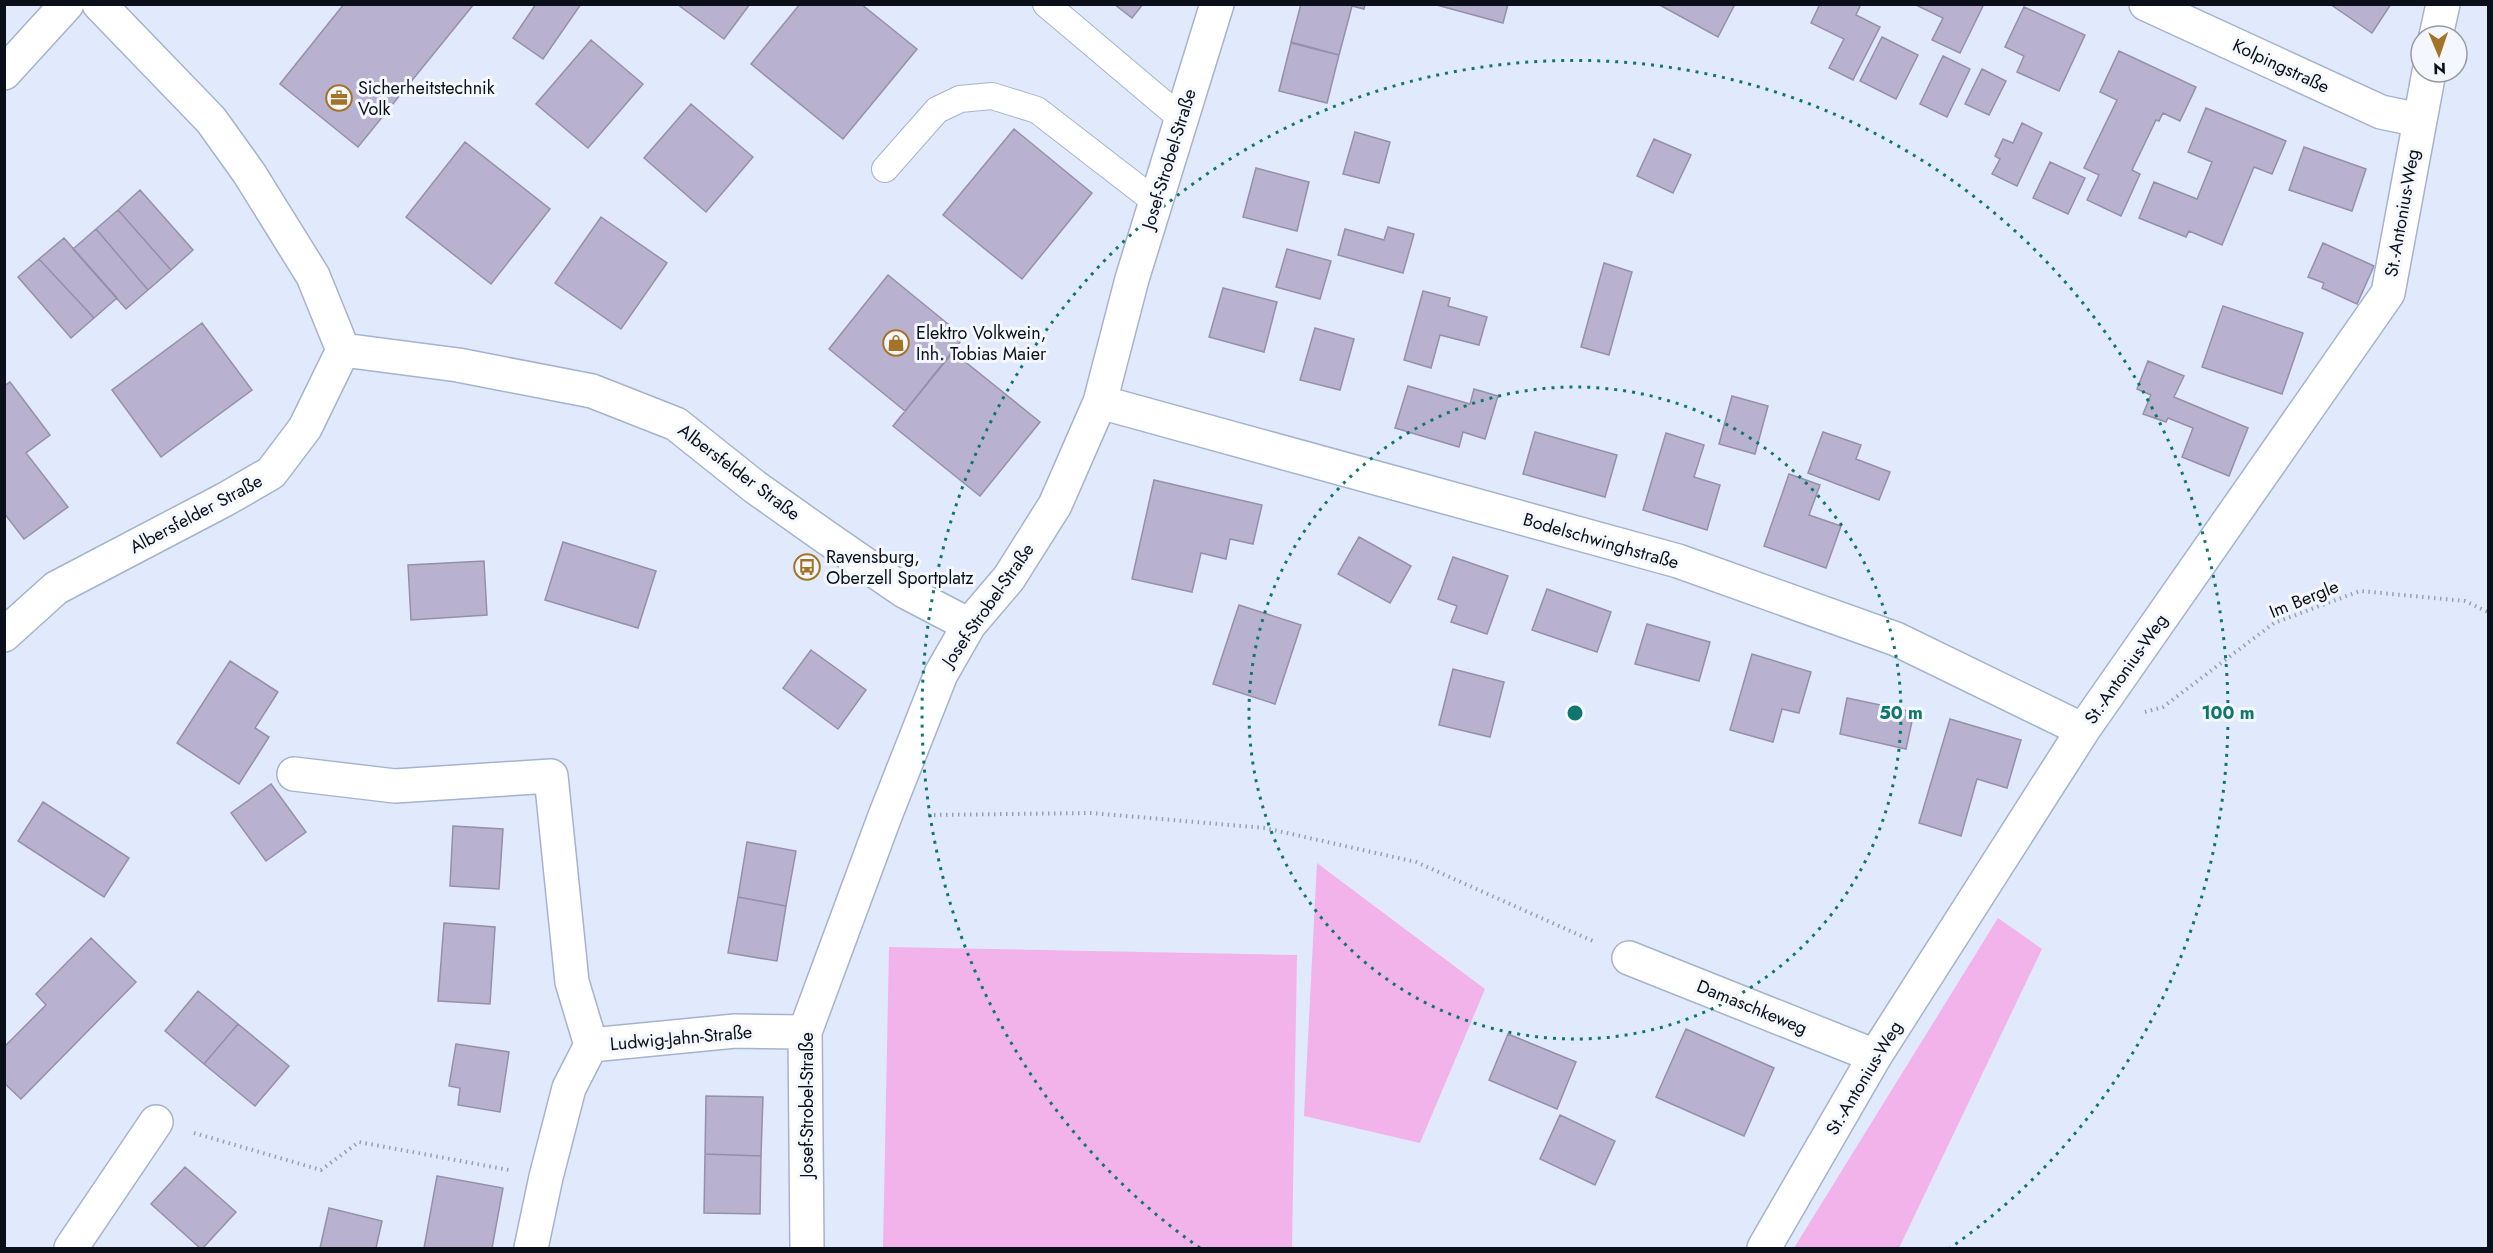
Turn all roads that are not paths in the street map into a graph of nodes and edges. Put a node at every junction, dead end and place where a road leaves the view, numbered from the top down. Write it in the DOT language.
graph roads {
  1 [pos="67,4"];
  2 [pos="99,4"];
  3 [pos="1046,4"];
  4 [pos="1217,4"];
  5 [pos="2146,4"];
  6 [pos="2443,4"];
  7 [pos="2439,24"];
  8 [pos="4,73"];
  9 [pos="2426,84"];
  10 [pos="1182,119"];
  11 [pos="2419,120"];
  12 [pos="885,169"];
  13 [pos="1156,202"];
  14 [pos="343,350"];
  15 [pos="1100,402"];
  16 [pos="969,626"];
  17 [pos="4,635"];
  18 [pos="2083,730"];
  19 [pos="294,774"];
  20 [pos="1629,957"];
  21 [pos="805,1032"];
  22 [pos="591,1045"];
  23 [pos="1875,1056"];
  24 [pos="156,1122"];
  25 [pos="71,1248"];
  26 [pos="531,1248"];
  27 [pos="807,1248"];
  28 [pos="1764,1248"];
  1 -- 8 [label="street"];
  2 -- 14 [label="street"];
  3 -- 10 [label="lane"];
  4 -- 10 [label="street, Josef-Strobel-Straße"];
  5 -- 11 [label="street, Kolpingstraße"];
  6 -- 7 [label="street"];
  9 -- 11 [label="street, St.-Antonius-Weg"];
  10 -- 13 [label="street, Josef-Strobel-Straße"];
  11 -- 18 [label="street, St.-Antonius-Weg"];
  12 -- 13 [label="lane"];
  13 -- 15 [label="street, Josef-Strobel-Straße"];
  14 -- 16 [label="street, Albersfelder Straße"];
  14 -- 17 [label="street, Albersfelder Straße"];
  15 -- 16 [label="street, Josef-Strobel-Straße"];
  15 -- 18 [label="street, Bodelschwinghstraße"];
  16 -- 21 [label="street, Josef-Strobel-Straße"];
  18 -- 23 [label="street, St.-Antonius-Weg"];
  19 -- 22 [label="street"];
  20 -- 23 [label="street, Damaschkeweg"];
  21 -- 22 [label="street, Ludwig-Jahn-Straße"];
  21 -- 27 [label="street, Josef-Strobel-Straße"];
  22 -- 26 [label="street, Ludwig-Jahn-Straße"];
  23 -- 28 [label="street, St.-Antonius-Weg"];
  24 -- 25 [label="street"];
}
